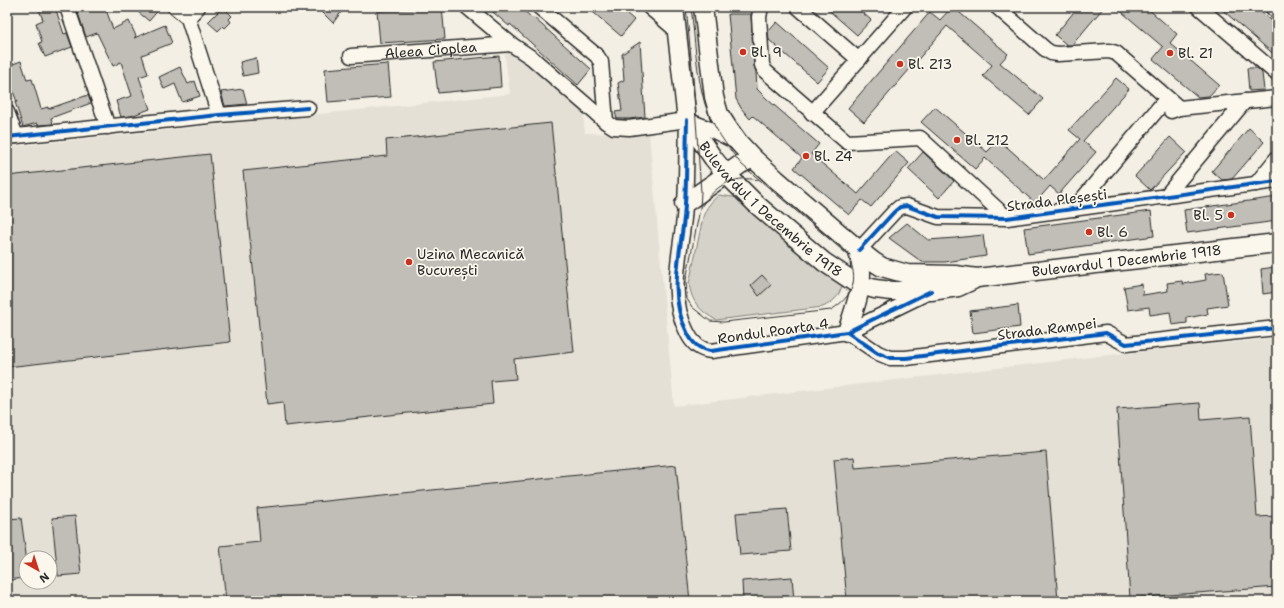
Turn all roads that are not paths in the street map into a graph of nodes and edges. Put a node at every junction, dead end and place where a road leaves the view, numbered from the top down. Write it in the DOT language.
graph roads {
  1 [pos="67,7"];
  2 [pos="175,7"];
  3 [pos="198,7"];
  4 [pos="468,7"];
  5 [pos="540,7"];
  6 [pos="649,7"];
  7 [pos="674,7"];
  8 [pos="703,7"];
  9 [pos="761,7"];
  10 [pos="798,7"];
  11 [pos="905,7"];
  12 [pos="997,7"];
  13 [pos="1198,7"];
  14 [pos="1272,7"];
  15 [pos="1277,12"];
  16 [pos="188,18"];
  17 [pos="676,30"];
  18 [pos="511,44"];
  19 [pos="351,56"];
  20 [pos="859,60"];
  21 [pos="1277,74"];
  22 [pos="1167,98"];
  23 [pos="1277,98"];
  24 [pos="1245,101"];
  25 [pos="308,108"];
  26 [pos="1179,108"];
  27 [pos="7,112"];
  28 [pos="812,113"];
  29 [pos="219,115"];
  30 [pos="1150,119"];
  31 [pos="687,120"];
  32 [pos="606,122"];
  33 [pos="108,127"];
  34 [pos="12,136"];
  35 [pos="739,143"];
  36 [pos="753,158"];
  37 [pos="1277,158"];
  38 [pos="726,174"];
  39 [pos="1277,181"];
  40 [pos="1256,184"];
  41 [pos="1164,196"];
  42 [pos="684,204"];
  43 [pos="1074,209"];
  44 [pos="1007,218"];
  45 [pos="1277,242"];
  46 [pos="859,250"];
  47 [pos="977,278"];
  48 [pos="860,285"];
  49 [pos="931,291"];
  50 [pos="1277,328"];
  51 [pos="847,332"];
  1 -- 33 [label="street"];
  2 -- 16 [label="street"];
  3 -- 16 [label="street"];
  4 -- 18 [label="street"];
  5 -- 32 [label="street"];
  6 -- 17 [label="street"];
  7 -- 17 [label="main road, Bulevardul 1 Decembrie 1918"];
  8 -- 35 [label="main road, Bulevardul 1 Decembrie 1918"];
  9 -- 28 [label="street"];
  10 -- 20 [label="street"];
  11 -- 20 [label="street"];
  12 -- 22 [label="street"];
  13 -- 21 [label="street"];
  14 -- 15 [label="street"];
  16 -- 29 [label="street"];
  17 -- 31 [label="main road, Bulevardul 1 Decembrie 1918"];
  18 -- 19 [label="street, Aleea Cioplea"];
  18 -- 32 [label="street"];
  20 -- 28 [label="street"];
  22 -- 26 [label="street"];
  22 -- 30 [label="street"];
  23 -- 24 [label="street"];
  24 -- 26 [label="street"];
  24 -- 41 [label="street"];
  25 -- 29 [label="street"];
  26 -- 30 [label="street"];
  27 -- 34 [label="street"];
  28 -- 44 [label="street"];
  29 -- 33 [label="street"];
  30 -- 43 [label="street"];
  31 -- 32 [label="street"];
  31 -- 35 [label="street"];
  31 -- 38 [label="main road, Bulevardul 1 Decembrie 1918"];
  31 -- 42 [label="street, Rondul Poarta 4"];
  33 -- 34 [label="street"];
  35 -- 36 [label="main road, Bulevardul 1 Decembrie 1918"];
  36 -- 38 [label="main road"];
  36 -- 46 [label="main road, Bulevardul 1 Decembrie 1918"];
  37 -- 40 [label="street"];
  38 -- 42 [label="main road"];
  38 -- 48 [label="main road, Bulevardul 1 Decembrie 1918"];
  39 -- 40 [label="street, Strada Pleșești"];
  40 -- 41 [label="street, Strada Pleșești"];
  41 -- 43 [label="street, Strada Pleșești"];
  42 -- 51 [label="street, Rondul Poarta 4"];
  43 -- 44 [label="street, Strada Pleșești"];
  44 -- 46 [label="street, Strada Pleșești"];
  45 -- 47 [label="main road, Bulevardul 1 Decembrie 1918"];
  46 -- 47 [label="main road, Bulevardul 1 Decembrie 1918"];
  46 -- 48 [label="main road"];
  47 -- 49 [label="main road, Bulevardul 1 Decembrie 1918"];
  48 -- 49 [label="main road, Bulevardul 1 Decembrie 1918"];
  48 -- 51 [label="main road"];
  49 -- 51 [label="street, Rondul Poarta 4"];
  50 -- 51 [label="street, Strada Rampei"];
}
